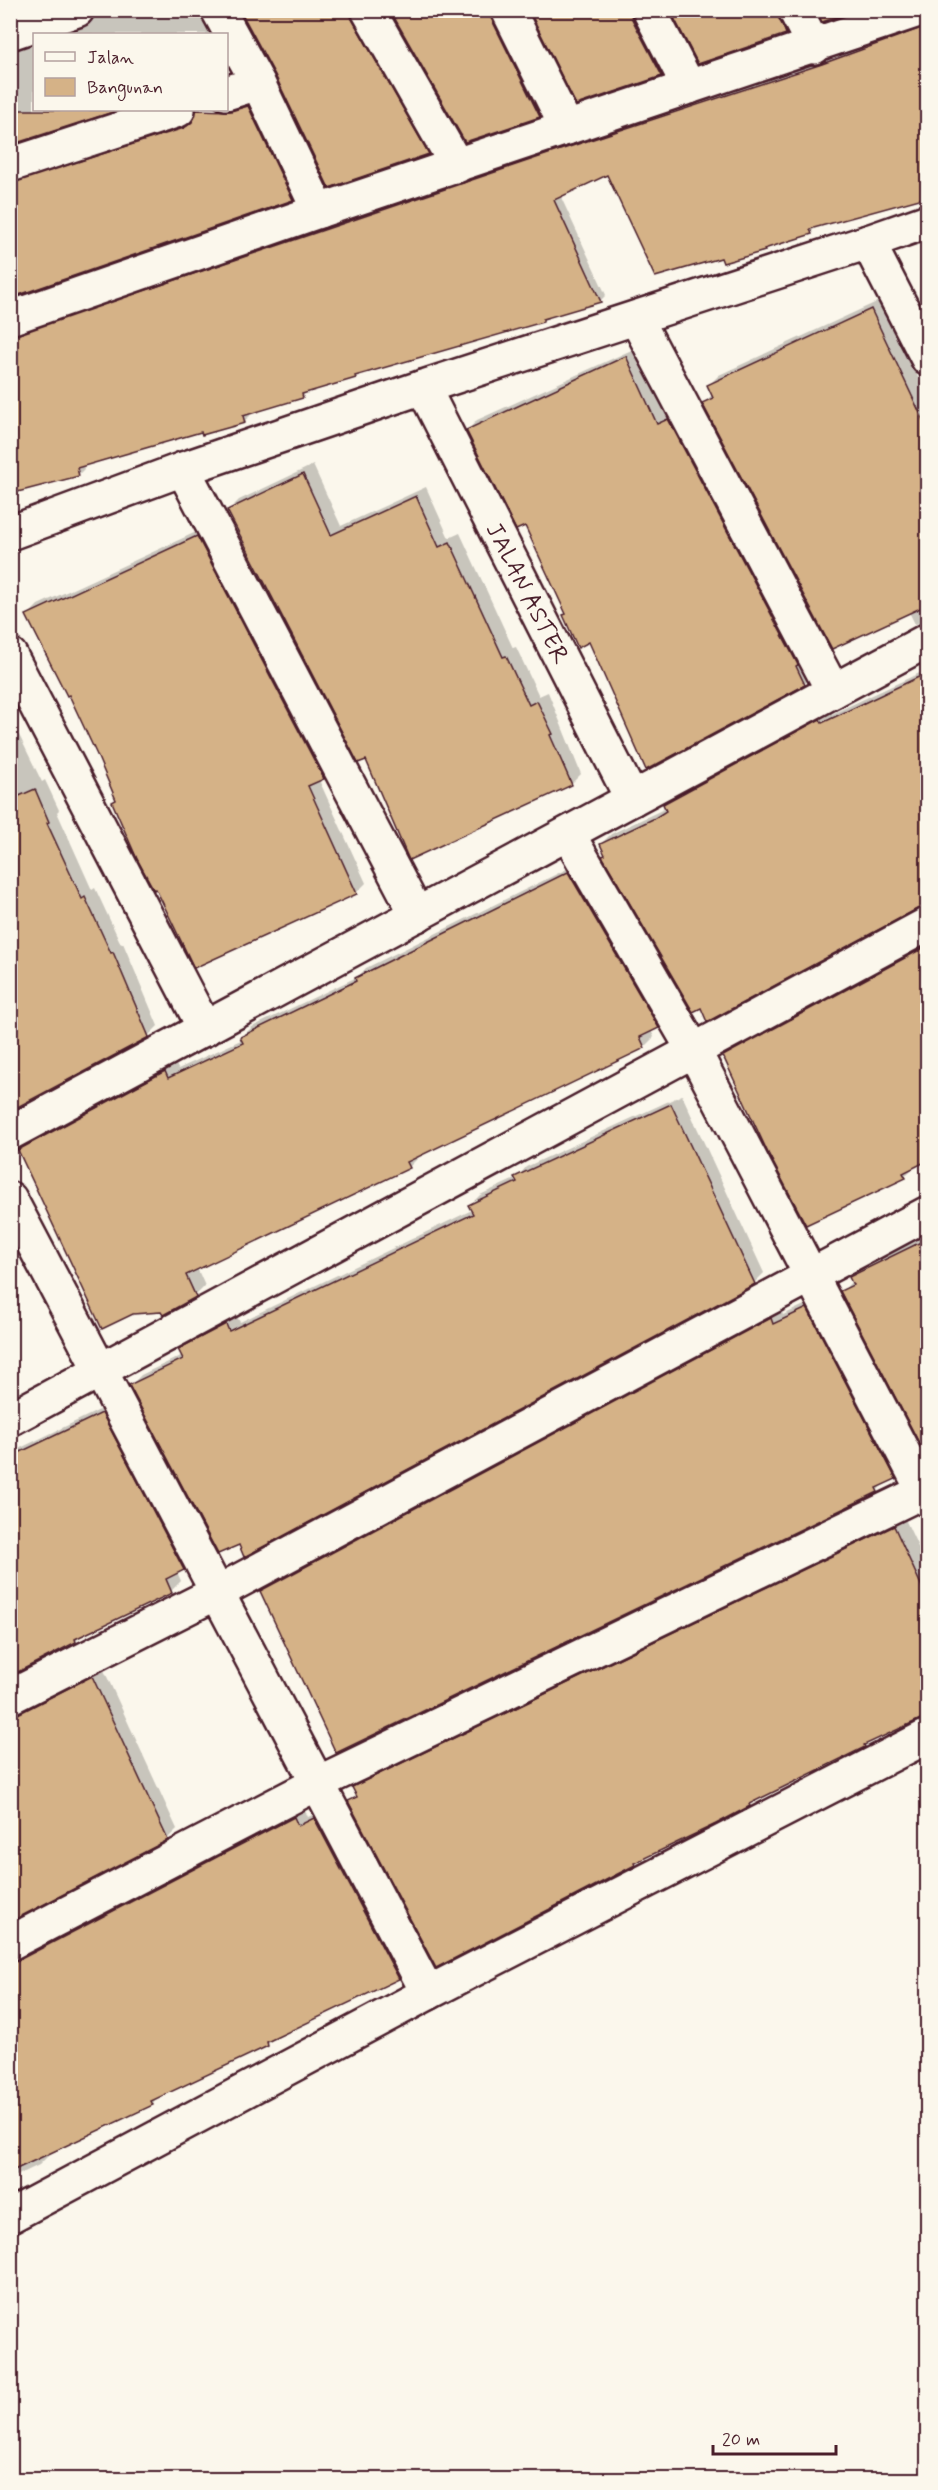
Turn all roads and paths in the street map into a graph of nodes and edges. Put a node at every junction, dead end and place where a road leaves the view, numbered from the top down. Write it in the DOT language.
graph roads {
  1 [pos="77,10"];
  2 [pos="218,10"];
  3 [pos="368,10"];
  4 [pos="508,10"];
  5 [pos="649,10"];
  6 [pos="795,10"];
  7 [pos="918,10"];
  8 [pos="10,33"];
  9 [pos="814,47"];
  10 [pos="258,83"];
  11 [pos="689,87"];
  12 [pos="228,92"];
  13 [pos="175,111"];
  14 [pos="567,128"];
  15 [pos="10,165"];
  16 [pos="457,166"];
  17 [pos="319,211"];
  18 [pos="927,221"];
  19 [pos="868,242"];
  20 [pos="10,318"];
  21 [pos="636,318"];
  22 [pos="927,358"];
  23 [pos="423,387"];
  24 [pos="183,469"];
  25 [pos="10,533"];
  26 [pos="927,640"];
  27 [pos="10,655"];
  28 [pos="833,692"];
  29 [pos="632,799"];
  30 [pos="568,834"];
  31 [pos="417,915"];
  32 [pos="927,924"];
  33 [pos="205,1029"];
  34 [pos="694,1051"];
  35 [pos="10,1133"];
  36 [pos="10,1199"];
  37 [pos="927,1213"];
  38 [pos="810,1276"];
  39 [pos="102,1371"];
  40 [pos="10,1419"];
  41 [pos="926,1493"];
  42 [pos="218,1592"];
  43 [pos="10,1697"];
  44 [pos="927,1736"];
  45 [pos="318,1783"];
  46 [pos="10,1943"];
  47 [pos="428,1992"];
  48 [pos="10,2216"];
  1 -- 8 [label="street"];
  2 -- 10 [label="street"];
  3 -- 16 [label="street"];
  4 -- 14 [label="street"];
  5 -- 11 [label="street"];
  6 -- 9 [label="street"];
  7 -- 9 [label="street"];
  9 -- 11 [label="street"];
  10 -- 12 [label="street"];
  10 -- 17 [label="street"];
  11 -- 14 [label="street"];
  13 -- 15 [label="street"];
  14 -- 16 [label="street"];
  16 -- 17 [label="street"];
  17 -- 20 [label="street"];
  18 -- 19 [label="street"];
  19 -- 21 [label="street"];
  19 -- 22 [label="street"];
  21 -- 23 [label="street"];
  21 -- 28 [label="street"];
  23 -- 24 [label="street"];
  23 -- 29 [label="street, JALAN ASTER"];
  24 -- 25 [label="street"];
  24 -- 31 [label="street"];
  26 -- 28 [label="street"];
  27 -- 33 [label="street"];
  28 -- 29 [label="street"];
  29 -- 30 [label="street"];
  30 -- 31 [label="street"];
  30 -- 34 [label="street"];
  31 -- 33 [label="street"];
  32 -- 34 [label="street"];
  33 -- 35 [label="street"];
  34 -- 38 [label="street"];
  34 -- 39 [label="street"];
  36 -- 39 [label="street"];
  37 -- 38 [label="street"];
  38 -- 41 [label="street"];
  38 -- 42 [label="street"];
  39 -- 40 [label="street"];
  39 -- 42 [label="street"];
  41 -- 45 [label="street"];
  42 -- 43 [label="street"];
  42 -- 45 [label="street"];
  44 -- 47 [label="street"];
  45 -- 46 [label="street"];
  45 -- 47 [label="street"];
  47 -- 48 [label="street"];
}
